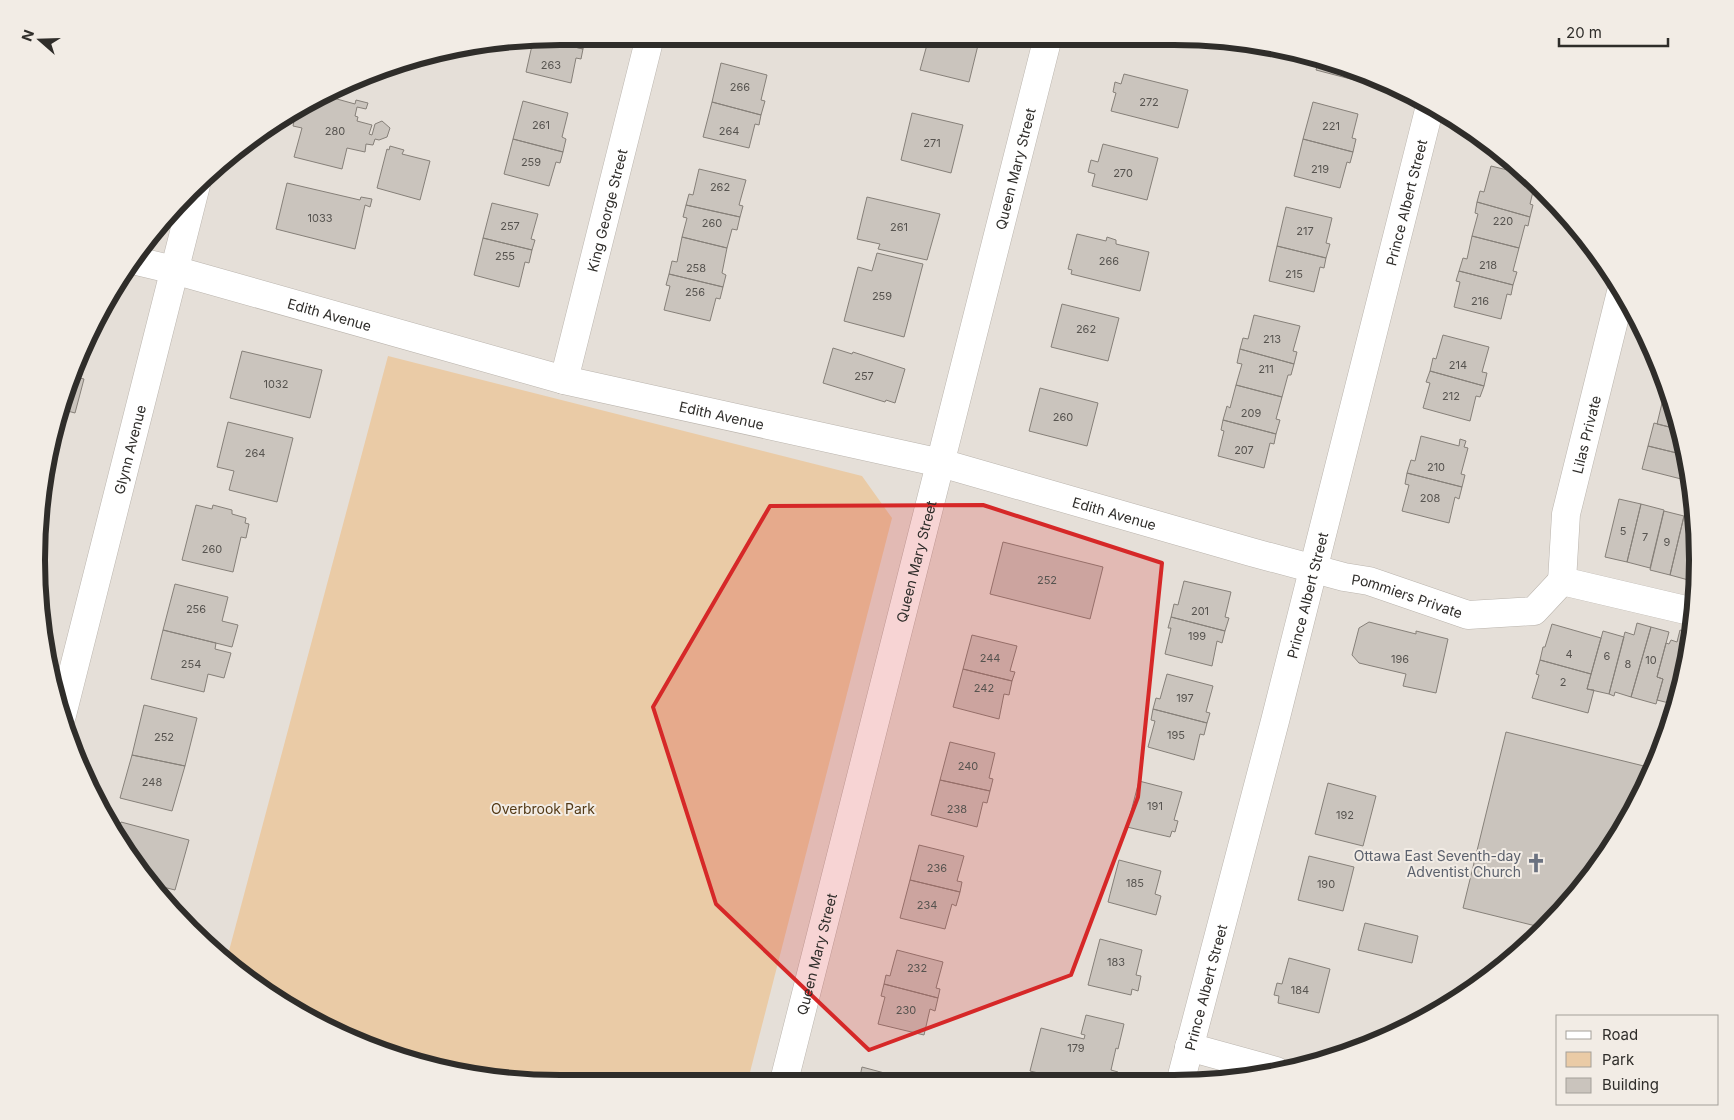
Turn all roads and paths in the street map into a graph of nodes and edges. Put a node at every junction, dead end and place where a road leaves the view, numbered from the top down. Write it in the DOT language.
graph roads {
  1 [pos="648,45"];
  2 [pos="1046,45"];
  3 [pos="1428,112"];
  4 [pos="192,200"];
  5 [pos="140,262"];
  6 [pos="174,270"];
  7 [pos="1619,301"];
  8 [pos="564,380"];
  9 [pos="941,463"];
  10 [pos="1313,567"];
  11 [pos="1562,581"];
  12 [pos="1687,610"];
  13 [pos="65,702"];
  14 [pos="1189,1047"];
  15 [pos="1262,1067"];
  16 [pos="786,1075"];
  17 [pos="1182,1075"];
  1 -- 8 [label="street, King George Street"];
  2 -- 9 [label="street, Queen Mary Street"];
  3 -- 10 [label="street, Prince Albert Street"];
  4 -- 6 [label="street, Glynn Avenue"];
  5 -- 6 [label="street, Edith Avenue"];
  6 -- 8 [label="street, Edith Avenue"];
  6 -- 13 [label="street, Glynn Avenue"];
  7 -- 11 [label="street, Lilas Private"];
  8 -- 9 [label="street, Edith Avenue"];
  9 -- 10 [label="street, Edith Avenue"];
  9 -- 16 [label="street, Queen Mary Street"];
  10 -- 11 [label="street, Pommiers Private"];
  10 -- 14 [label="street, Prince Albert Street"];
  11 -- 12 [label="street"];
  14 -- 15 [label="street"];
  14 -- 17 [label="street, Prince Albert Street"];
}
